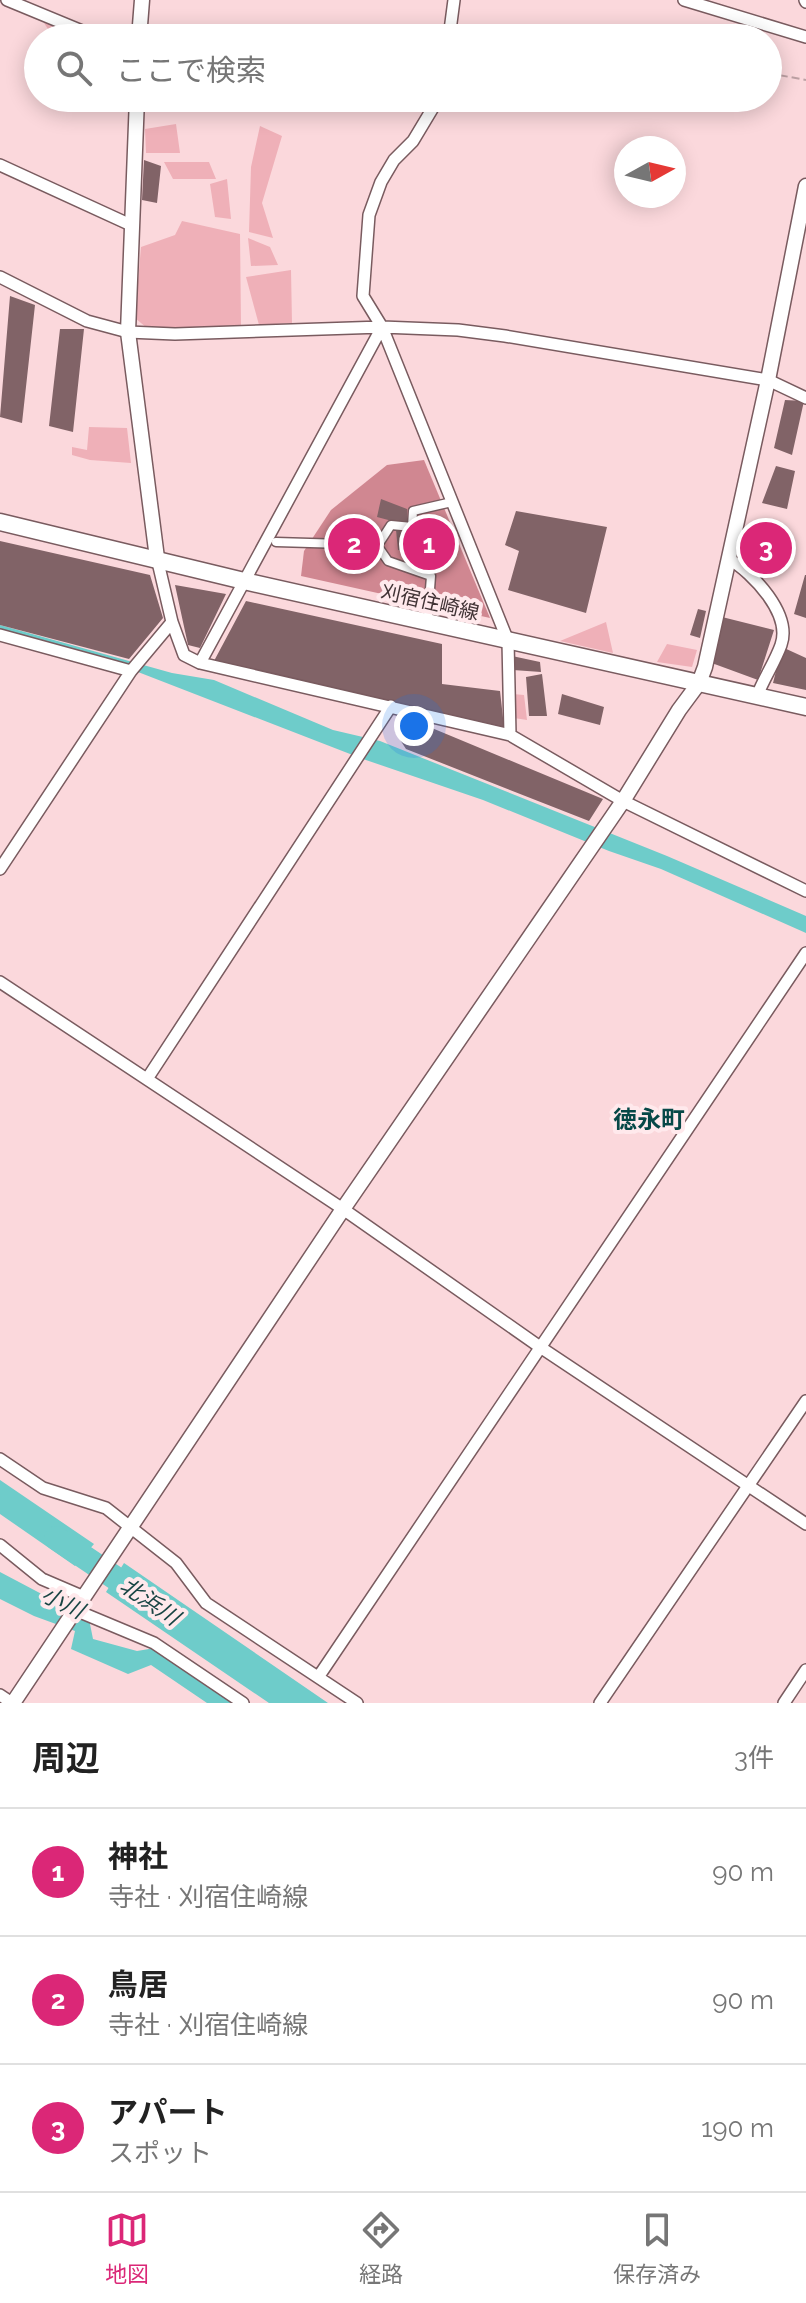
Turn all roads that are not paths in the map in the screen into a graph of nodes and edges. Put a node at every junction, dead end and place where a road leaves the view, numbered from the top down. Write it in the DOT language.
graph roads {
  1 [pos="7,0"];
  2 [pos="142,0"];
  3 [pos="454,0"];
  4 [pos="684,0"];
  5 [pos="65,24"];
  6 [pos="140,24"];
  7 [pos="451,24"];
  8 [pos="763,24"];
  9 [pos="782,30"];
  10 [pos="806,37"];
  11 [pos="137,112"];
  12 [pos="430,112"];
  13 [pos="0,165"];
  14 [pos="806,186"];
  15 [pos="133,226"];
  16 [pos="0,277"];
  17 [pos="382,327"];
  18 [pos="128,332"];
  19 [pos="768,380"];
  20 [pos="806,398"];
  21 [pos="452,502"];
  22 [pos="0,522"];
  23 [pos="276,542"];
  24 [pos="377,545"];
  25 [pos="157,558"];
  26 [pos="729,559"];
  27 [pos="244,581"];
  28 [pos="428,615"];
  29 [pos="172,622"];
  30 [pos="0,635"];
  31 [pos="508,641"];
  32 [pos="200,663"];
  33 [pos="131,671"];
  34 [pos="699,683"];
  35 [pos="757,696"];
  36 [pos="391,706"];
  37 [pos="806,707"];
  38 [pos="510,735"];
  39 [pos="623,801"];
  40 [pos="0,869"];
  41 [pos="806,891"];
  42 [pos="806,953"];
  43 [pos="0,982"];
  44 [pos="147,1079"];
  45 [pos="343,1209"];
  46 [pos="540,1347"];
  47 [pos="806,1401"];
  48 [pos="0,1459"];
  49 [pos="749,1485"];
  50 [pos="806,1524"];
  51 [pos="128,1532"];
  52 [pos="0,1545"];
  53 [pos="84,1597"];
  54 [pos="75,1610"];
  55 [pos="806,1670"];
  56 [pos="319,1676"];
  57 [pos="0,1695"];
  58 [pos="12,1703"];
  59 [pos="243,1703"];
  60 [pos="357,1703"];
  61 [pos="600,1703"];
  62 [pos="784,1703"];
  1 -- 5 [label="street"];
  2 -- 6 [label="street"];
  3 -- 7 [label="street"];
  4 -- 8 [label="street"];
  9 -- 10 [label="street"];
  11 -- 15 [label="street"];
  12 -- 17 [label="street"];
  13 -- 15 [label="street"];
  14 -- 19 [label="street"];
  15 -- 18 [label="street"];
  16 -- 18 [label="street"];
  17 -- 18 [label="street"];
  17 -- 19 [label="street"];
  17 -- 21 [label="street"];
  17 -- 27 [label="street"];
  18 -- 25 [label="street"];
  19 -- 20 [label="street"];
  19 -- 26 [label="street"];
  21 -- 24 [label="street"];
  21 -- 31 [label="street"];
  22 -- 25 [label="main road, 刈宿住崎線"];
  23 -- 24 [label="street"];
  24 -- 28 [label="street"];
  25 -- 27 [label="main road, 刈宿住崎線"];
  25 -- 29 [label="street"];
  26 -- 34 [label="street"];
  26 -- 35 [label="street"];
  27 -- 31 [label="main road, 刈宿住崎線"];
  27 -- 32 [label="street"];
  29 -- 32 [label="street"];
  29 -- 33 [label="street"];
  30 -- 33 [label="street"];
  31 -- 34 [label="main road, 刈宿住崎線"];
  31 -- 38 [label="street"];
  32 -- 36 [label="street"];
  33 -- 40 [label="street"];
  34 -- 35 [label="main road, 刈宿住崎線"];
  34 -- 39 [label="street"];
  35 -- 37 [label="main road, 刈宿住崎線"];
  36 -- 38 [label="street"];
  36 -- 44 [label="street"];
  38 -- 39 [label="street"];
  39 -- 41 [label="street"];
  39 -- 45 [label="street"];
  42 -- 46 [label="street"];
  43 -- 44 [label="street"];
  44 -- 45 [label="street"];
  45 -- 46 [label="street"];
  45 -- 51 [label="street"];
  46 -- 49 [label="street"];
  46 -- 56 [label="street"];
  47 -- 49 [label="street"];
  48 -- 51 [label="street"];
  49 -- 50 [label="street"];
  49 -- 61 [label="street"];
  51 -- 53 [label="street"];
  51 -- 56 [label="street"];
  52 -- 53 [label="street"];
  53 -- 54 [label="street"];
  54 -- 58 [label="street"];
  54 -- 59 [label="street"];
  55 -- 62 [label="street"];
  56 -- 60 [label="street"];
  57 -- 58 [label="street"];
}
